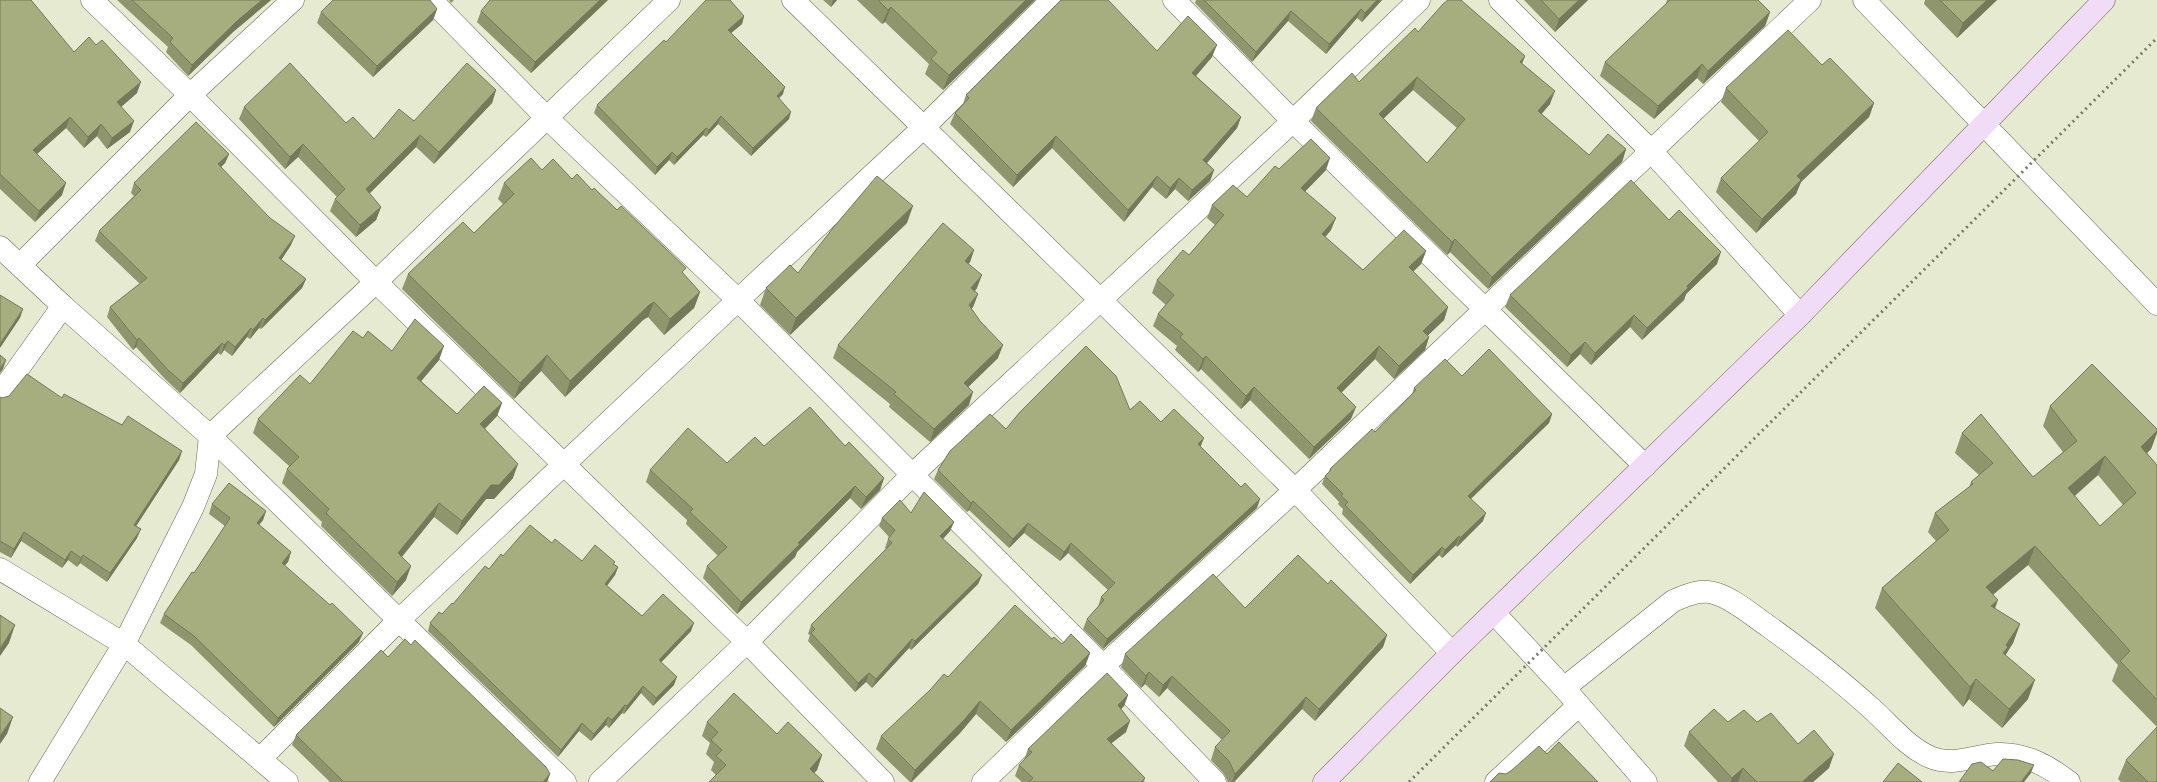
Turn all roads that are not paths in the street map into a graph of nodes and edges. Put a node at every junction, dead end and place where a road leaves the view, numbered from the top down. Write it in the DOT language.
graph roads {
  1 [pos="92,0"];
  2 [pos="293,0"];
  3 [pos="432,0"];
  4 [pos="669,0"];
  5 [pos="792,0"];
  6 [pos="1052,0"];
  7 [pos="1174,0"];
  8 [pos="1419,0"];
  9 [pos="1500,0"];
  10 [pos="1810,0"];
  11 [pos="1864,0"];
  12 [pos="2104,0"];
  13 [pos="190,95"];
  14 [pos="547,118"];
  15 [pos="1293,121"];
  16 [pos="1982,125"];
  17 [pos="924,128"];
  18 [pos="1652,152"];
  19 [pos="0,247"];
  20 [pos="20,265"];
  21 [pos="376,282"];
  22 [pos="738,300"];
  23 [pos="1101,300"];
  24 [pos="2157,304"];
  25 [pos="63,306"];
  26 [pos="1485,310"];
  27 [pos="1800,315"];
  28 [pos="0,394"];
  29 [pos="210,436"];
  30 [pos="564,464"];
  31 [pos="1645,466"];
  32 [pos="912,475"];
  33 [pos="1295,490"];
  34 [pos="0,569"];
  35 [pos="1494,613"];
  36 [pos="398,621"];
  37 [pos="747,642"];
  38 [pos="124,644"];
  39 [pos="1452,653"];
  40 [pos="1103,666"];
  41 [pos="1564,688"];
  42 [pos="1579,705"];
  43 [pos="260,759"];
  44 [pos="2047,776"];
  45 [pos="40,782"];
  46 [pos="287,782"];
  47 [pos="565,782"];
  48 [pos="600,782"];
  49 [pos="883,782"];
  50 [pos="983,782"];
  51 [pos="1215,782"];
  52 [pos="1324,782"];
  53 [pos="1496,782"];
  54 [pos="1646,782"];
  55 [pos="2069,782"];
  1 -- 13 [label="street"];
  2 -- 13 [label="street"];
  3 -- 14 [label="street"];
  4 -- 14 [label="street"];
  5 -- 17 [label="street"];
  6 -- 17 [label="street"];
  7 -- 15 [label="street"];
  8 -- 15 [label="street"];
  9 -- 18 [label="street"];
  10 -- 18 [label="street"];
  11 -- 16 [label="street"];
  12 -- 16 [label="street"];
  13 -- 20 [label="street"];
  13 -- 21 [label="street"];
  14 -- 21 [label="street"];
  14 -- 22 [label="street"];
  15 -- 23 [label="street"];
  15 -- 26 [label="street"];
  16 -- 24 [label="street"];
  16 -- 27 [label="street"];
  17 -- 22 [label="street"];
  17 -- 23 [label="street"];
  18 -- 26 [label="street"];
  18 -- 27 [label="street"];
  19 -- 20 [label="street"];
  20 -- 25 [label="street"];
  21 -- 29 [label="street"];
  21 -- 30 [label="street"];
  22 -- 30 [label="street"];
  22 -- 32 [label="street"];
  23 -- 32 [label="street"];
  23 -- 33 [label="street"];
  25 -- 28 [label="street"];
  25 -- 29 [label="street"];
  26 -- 31 [label="street"];
  26 -- 33 [label="street"];
  27 -- 31 [label="street"];
  29 -- 36 [label="street"];
  29 -- 38 [label="street"];
  30 -- 36 [label="street"];
  30 -- 37 [label="street"];
  31 -- 35 [label="street"];
  32 -- 37 [label="street"];
  32 -- 40 [label="street"];
  33 -- 39 [label="street"];
  33 -- 40 [label="street"];
  34 -- 38 [label="street"];
  35 -- 39 [label="street"];
  35 -- 41 [label="street"];
  36 -- 43 [label="street"];
  36 -- 47 [label="street"];
  37 -- 48 [label="street"];
  37 -- 49 [label="street"];
  38 -- 43 [label="street"];
  38 -- 45 [label="street"];
  39 -- 52 [label="street"];
  40 -- 50 [label="street"];
  40 -- 51 [label="street"];
  41 -- 42 [label="street"];
  41 -- 44 [label="street"];
  42 -- 53 [label="street"];
  42 -- 54 [label="street"];
  43 -- 46 [label="street"];
  44 -- 55 [label="street"];
}
